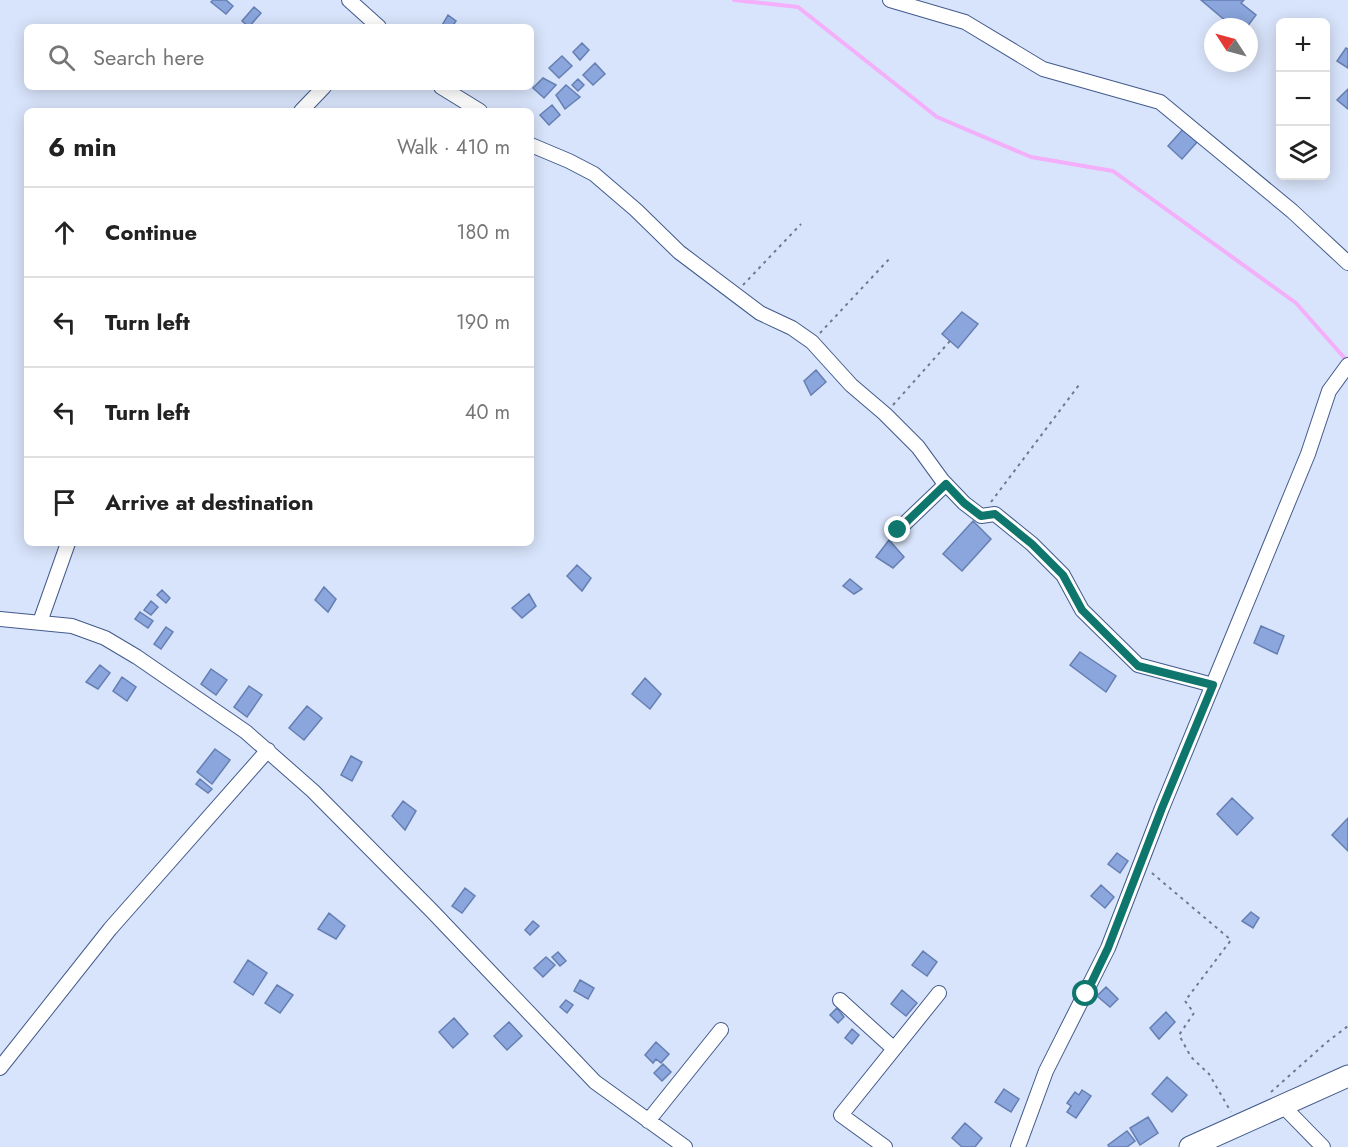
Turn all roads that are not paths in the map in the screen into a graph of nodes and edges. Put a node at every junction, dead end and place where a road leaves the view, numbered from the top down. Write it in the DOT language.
graph roads {
  1 [pos="349,0"];
  2 [pos="890,0"];
  3 [pos="375,24"];
  4 [pos="321,90"];
  5 [pos="446,90"];
  6 [pos="304,108"];
  7 [pos="475,108"];
  8 [pos="534,146"];
  9 [pos="1348,263"];
  10 [pos="1348,365"];
  11 [pos="946,484"];
  12 [pos="898,530"];
  13 [pos="67,546"];
  14 [pos="0,619"];
  15 [pos="40,622"];
  16 [pos="1213,685"];
  17 [pos="268,750"];
  18 [pos="939,993"];
  19 [pos="840,1000"];
  20 [pos="721,1030"];
  21 [pos="892,1048"];
  22 [pos="0,1068"];
  23 [pos="1348,1076"];
  24 [pos="1274,1101"];
  25 [pos="648,1120"];
  26 [pos="685,1147"];
  27 [pos="885,1147"];
  28 [pos="1018,1147"];
  29 [pos="1190,1147"];
  30 [pos="1323,1147"];
  1 -- 3 [label="street"];
  2 -- 9 [label="street"];
  4 -- 6 [label="street"];
  5 -- 7 [label="street"];
  8 -- 11 [label="street"];
  10 -- 16 [label="street"];
  11 -- 12 [label="street"];
  11 -- 16 [label="street"];
  13 -- 15 [label="street"];
  14 -- 15 [label="street"];
  15 -- 17 [label="street"];
  16 -- 28 [label="street"];
  17 -- 22 [label="street"];
  17 -- 25 [label="street"];
  18 -- 21 [label="street"];
  19 -- 21 [label="street"];
  20 -- 25 [label="street"];
  21 -- 27 [label="street"];
  23 -- 24 [label="main road"];
  24 -- 29 [label="main road"];
  24 -- 30 [label="street"];
  25 -- 26 [label="street"];
}
